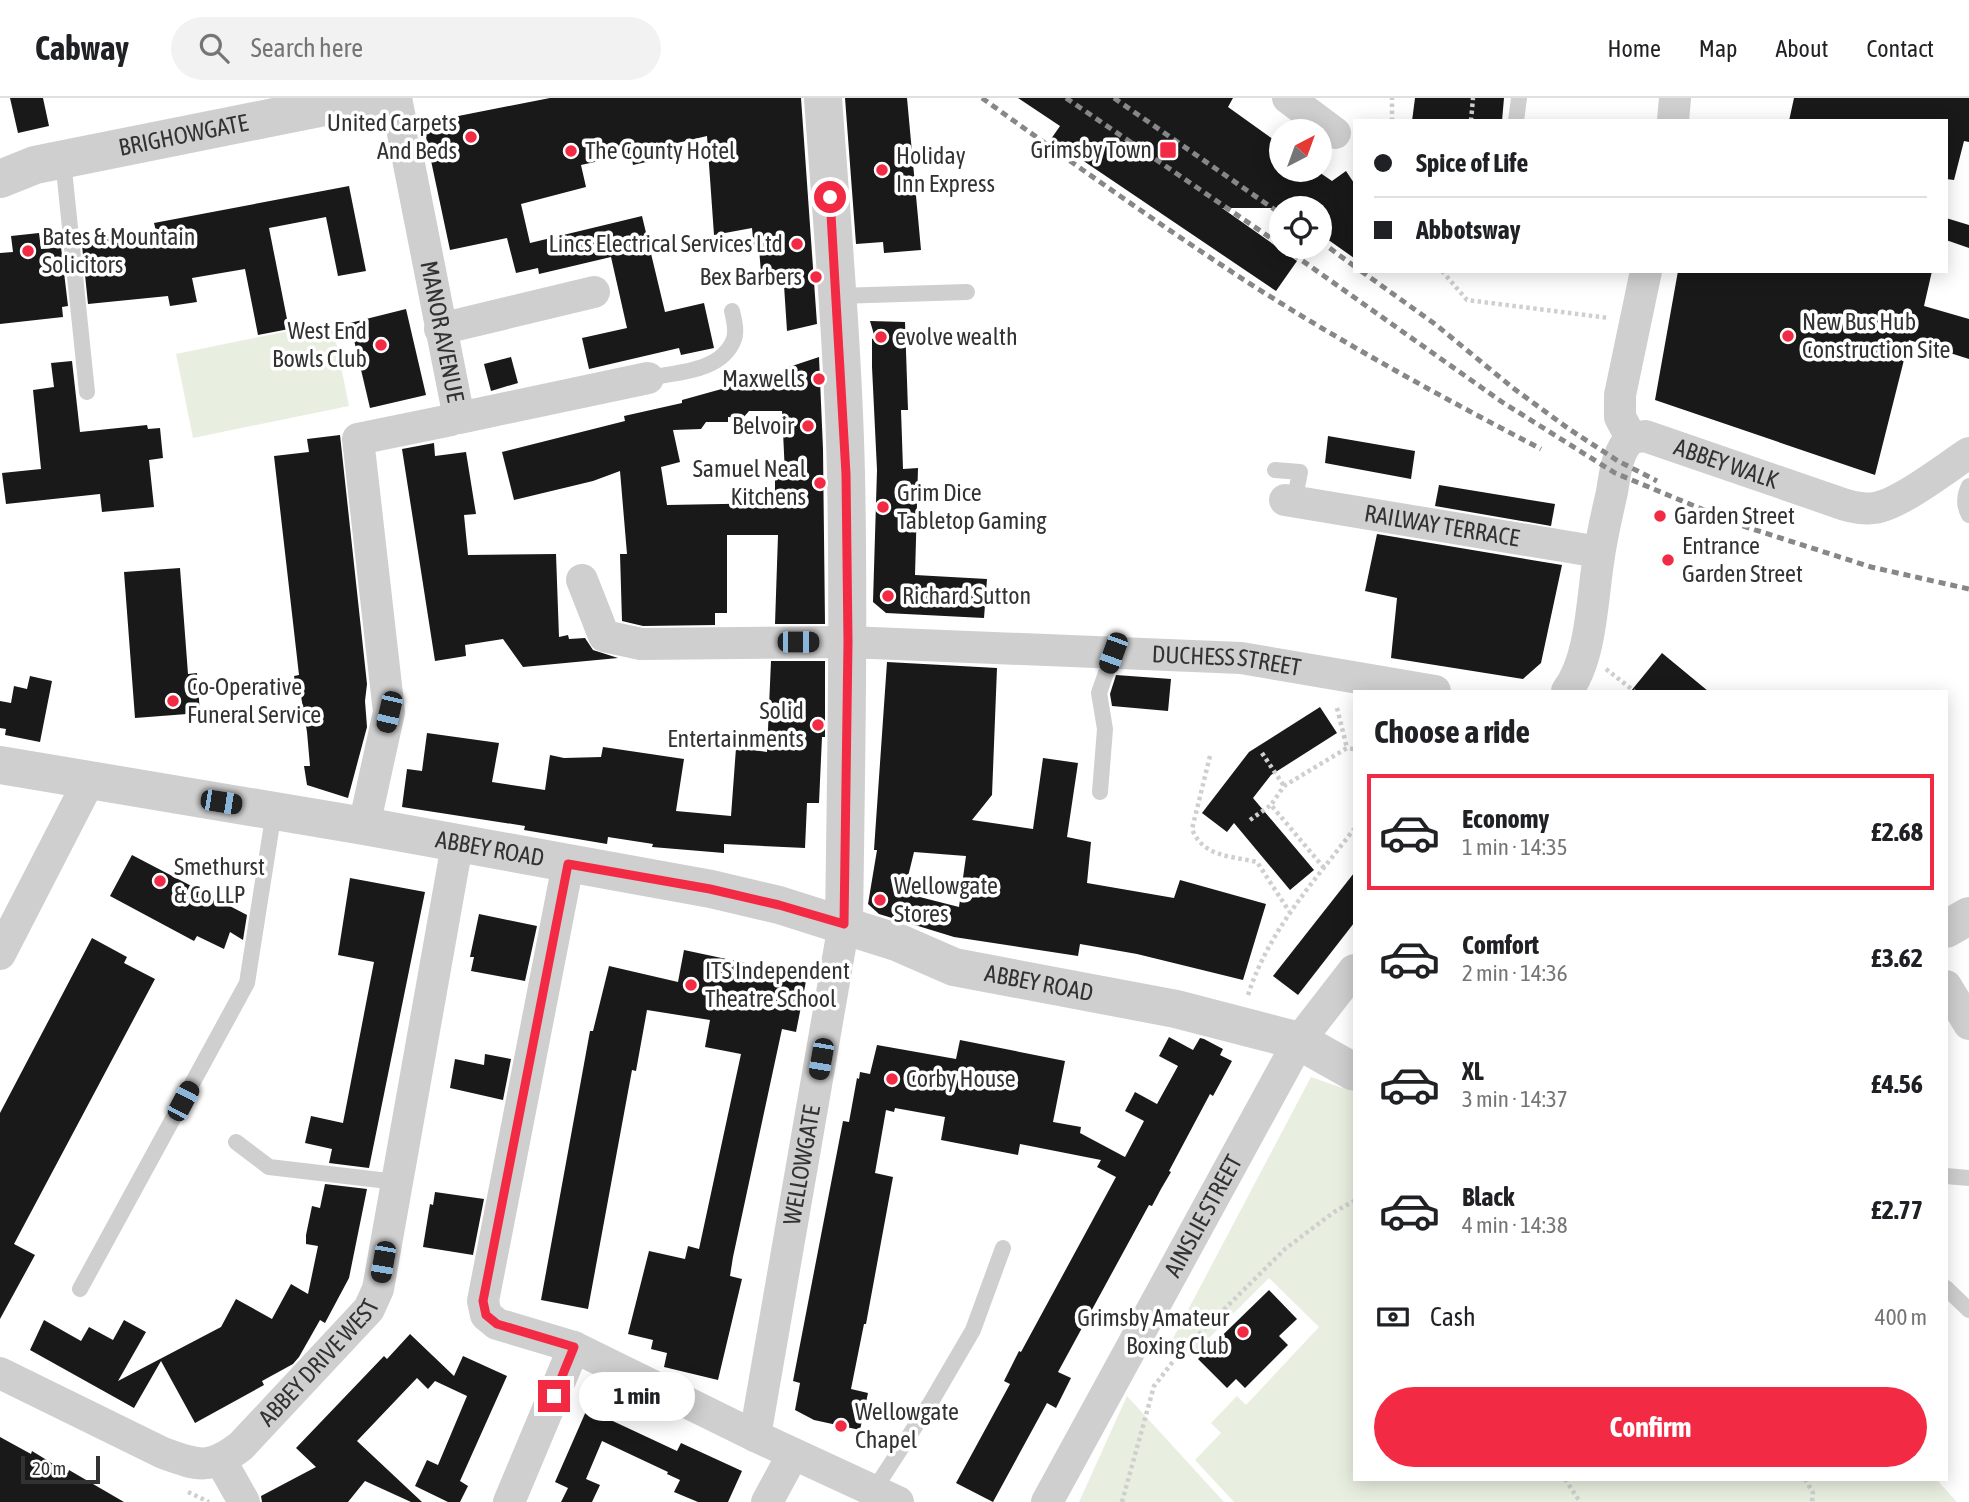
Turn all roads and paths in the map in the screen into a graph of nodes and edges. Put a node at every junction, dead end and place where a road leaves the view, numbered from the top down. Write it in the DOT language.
graph roads {
  1 [pos="369,98"];
  2 [pos="396,98"];
  3 [pos="823,98"];
  4 [pos="1289,98"];
  5 [pos="1392,98"];
  6 [pos="1473,98"];
  7 [pos="1519,98"];
  8 [pos="1675,98"];
  9 [pos="1392,119"];
  10 [pos="1471,119"];
  11 [pos="1516,119"];
  12 [pos="1673,119"];
  13 [pos="1335,132"];
  14 [pos="62,160"];
  15 [pos="0,179"];
  16 [pos="1444,273"];
  17 [pos="1646,273"];
  18 [pos="594,292"];
  19 [pos="967,292"];
  20 [pos="837,296"];
  21 [pos="732,311"];
  22 [pos="1635,322"];
  23 [pos="440,329"];
  24 [pos="648,378"];
  25 [pos="87,393"];
  26 [pos="451,420"];
  27 [pos="1631,438"];
  28 [pos="1969,453"];
  29 [pos="1275,470"];
  30 [pos="1969,486"];
  31 [pos="1290,501"];
  32 [pos="1969,515"];
  33 [pos="922,519"];
  34 [pos="935,530"];
  35 [pos="1600,552"];
  36 [pos="582,580"];
  37 [pos="848,642"];
  38 [pos="1113,653"];
  39 [pos="1429,690"];
  40 [pos="1567,690"];
  41 [pos="1337,708"];
  42 [pos="1347,748"];
  43 [pos="1353,749"];
  44 [pos="1262,753"];
  45 [pos="1210,756"];
  46 [pos="0,765"];
  47 [pos="89,781"];
  48 [pos="1284,786"];
  49 [pos="1100,792"];
  50 [pos="1271,805"];
  51 [pos="274,811"];
  52 [pos="1250,820"];
  53 [pos="364,826"];
  54 [pos="1353,830"];
  55 [pos="457,845"];
  56 [pos="568,864"];
  57 [pos="1324,868"];
  58 [pos="1289,911"];
  59 [pos="1969,916"];
  60 [pos="844,924"];
  61 [pos="1948,928"];
  62 [pos="0,954"];
  63 [pos="1353,971"];
  64 [pos="1948,989"];
  65 [pos="1249,992"];
  66 [pos="1969,1024"];
  67 [pos="1299,1041"];
  68 [pos="1353,1071"];
  69 [pos="236,1142"];
  70 [pos="1948,1177"];
  71 [pos="1969,1178"];
  72 [pos="397,1182"];
  73 [pos="1353,1202"];
  74 [pos="1003,1248"];
  75 [pos="80,1289"];
  76 [pos="1948,1290"];
  77 [pos="1969,1310"];
  78 [pos="574,1347"];
  79 [pos="0,1373"];
  80 [pos="755,1436"];
  81 [pos="793,1454"];
  82 [pos="221,1461"];
  83 [pos="1566,1481"];
  84 [pos="1806,1481"];
  85 [pos="881,1493"];
  86 [pos="244,1502"];
  87 [pos="509,1502"];
  88 [pos="767,1502"];
  89 [pos="1047,1502"];
  90 [pos="1122,1502"];
  91 [pos="1580,1502"];
  92 [pos="1812,1502"];
  1 -- 14 [label="street, BRIGHOWGATE"];
  2 -- 23 [label="street, MANOR AVENUE"];
  3 -- 20 [label="street, WELLOWGATE"];
  4 -- 13 [label="street"];
  5 -- 9 [label="path"];
  6 -- 10 [label="path"];
  7 -- 11 [label="lane"];
  8 -- 12 [label="street"];
  14 -- 15 [label="street, BRIGHOWGATE"];
  14 -- 25 [label="lane"];
  16 -- 22 [label="path"];
  17 -- 22 [label="street"];
  18 -- 23 [label="street"];
  19 -- 20 [label="lane"];
  20 -- 37 [label="street, WELLOWGATE"];
  21 -- 24 [label="lane"];
  22 -- 27 [label="street"];
  23 -- 24 [label="street, MANOR AVENUE"];
  26 -- 53 [label="street, MANOR AVENUE"];
  27 -- 28 [label="street, ABBEY WALK"];
  27 -- 35 [label="street"];
  29 -- 31 [label="lane"];
  30 -- 32 [label="lane"];
  31 -- 35 [label="street, RAILWAY TERRACE"];
  33 -- 34 [label="path"];
  35 -- 40 [label="street"];
  36 -- 37 [label="street, DUCHESS STREET"];
  37 -- 38 [label="street, DUCHESS STREET"];
  37 -- 60 [label="street, WELLOWGATE"];
  38 -- 39 [label="street, DUCHESS STREET"];
  38 -- 49 [label="lane"];
  41 -- 42 [label="path"];
  42 -- 43 [label="path"];
  42 -- 48 [label="path"];
  44 -- 48 [label="path"];
  45 -- 58 [label="path"];
  46 -- 47 [label="street, ABBEY ROAD"];
  47 -- 51 [label="street, ABBEY ROAD"];
  47 -- 62 [label="street"];
  48 -- 50 [label="path"];
  50 -- 52 [label="path"];
  50 -- 57 [label="path"];
  51 -- 53 [label="street, ABBEY ROAD"];
  51 -- 75 [label="lane"];
  53 -- 55 [label="street, ABBEY ROAD"];
  54 -- 57 [label="path"];
  55 -- 56 [label="street, ABBEY ROAD"];
  55 -- 72 [label="street, ABBEY DRIVE WEST"];
  56 -- 60 [label="street, ABBEY ROAD"];
  56 -- 78 [label="street"];
  57 -- 58 [label="path"];
  58 -- 65 [label="path"];
  59 -- 61 [label="street"];
  60 -- 67 [label="street, ABBEY ROAD"];
  60 -- 80 [label="street, WELLOWGATE"];
  63 -- 67 [label="street"];
  64 -- 66 [label="street"];
  67 -- 68 [label="street, ABBEY ROAD"];
  67 -- 89 [label="street, AINSLIE STREET"];
  69 -- 72 [label="lane"];
  70 -- 71 [label="lane"];
  72 -- 82 [label="street, ABBEY DRIVE WEST"];
  73 -- 90 [label="path"];
  74 -- 85 [label="lane"];
  76 -- 77 [label="lane"];
  78 -- 80 [label="street"];
  78 -- 87 [label="street"];
  79 -- 82 [label="street"];
  80 -- 81 [label="street"];
  81 -- 85 [label="street"];
  81 -- 88 [label="street"];
  82 -- 86 [label="street"];
  83 -- 91 [label="path"];
  84 -- 92 [label="path"];
}
